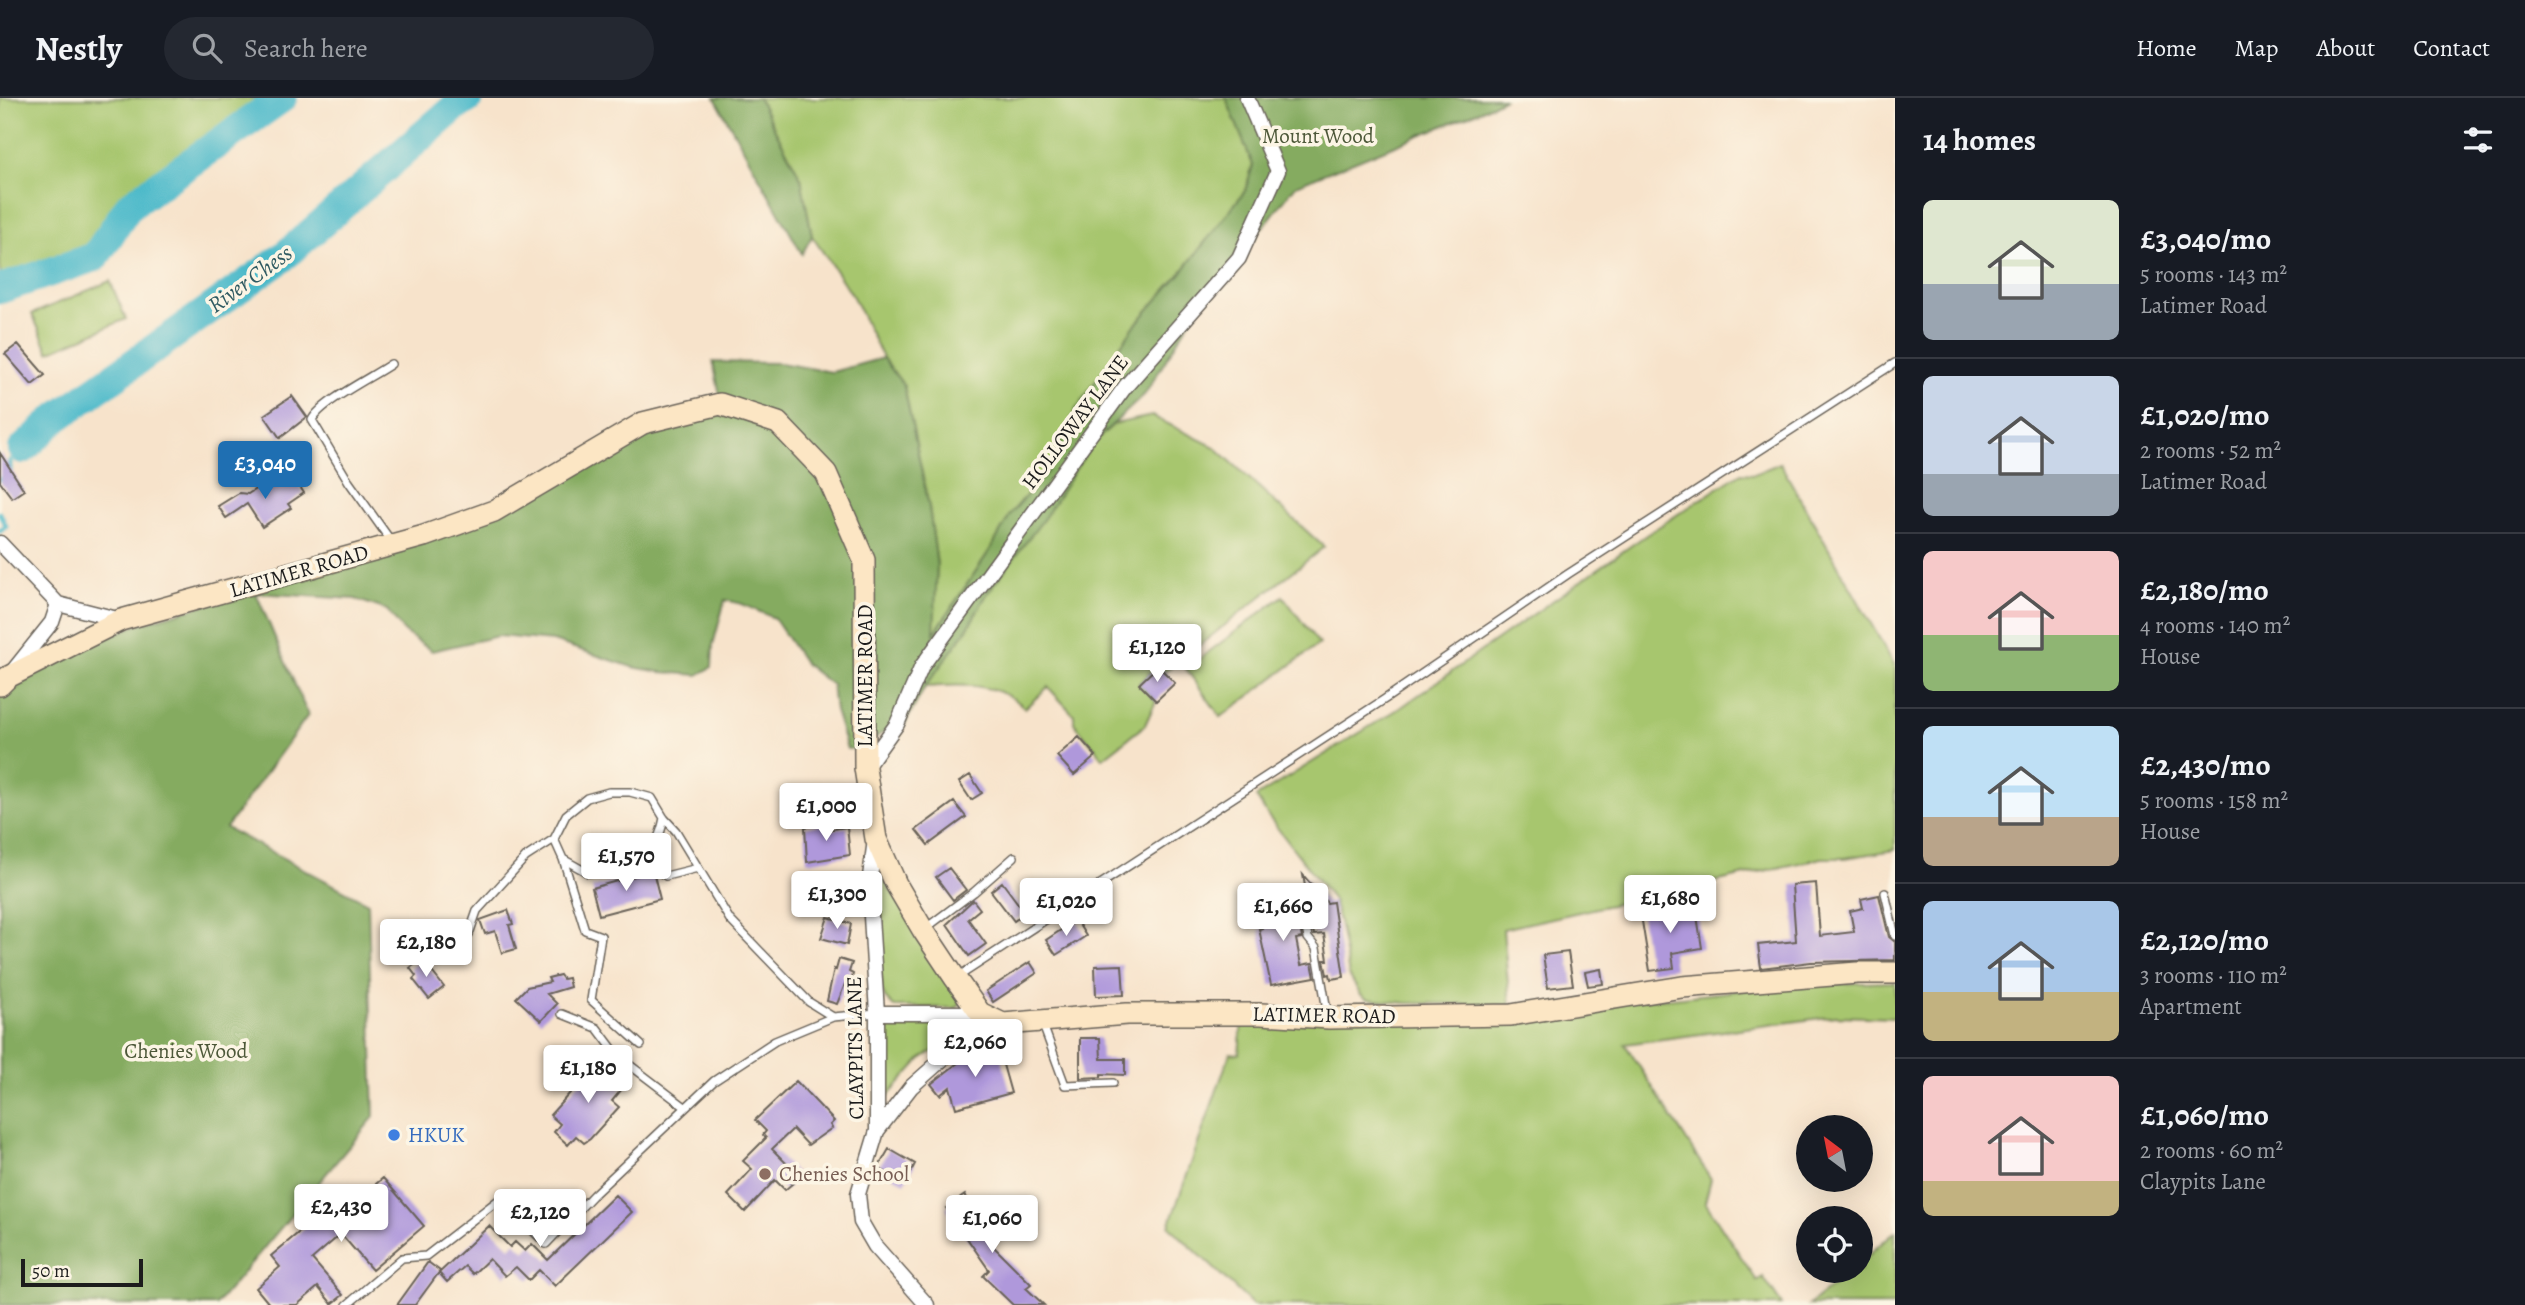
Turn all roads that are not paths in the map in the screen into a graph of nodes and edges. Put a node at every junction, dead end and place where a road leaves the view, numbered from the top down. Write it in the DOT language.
graph roads {
  1 [pos="1247,98"];
  2 [pos="391,363"];
  3 [pos="1895,363"];
  4 [pos="0,543"];
  5 [pos="393,544"];
  6 [pos="58,604"];
  7 [pos="121,620"];
  8 [pos="4,681"];
  9 [pos="865,768"];
  10 [pos="664,818"];
  11 [pos="554,839"];
  12 [pos="876,839"];
  13 [pos="1014,857"];
  14 [pos="563,859"];
  15 [pos="642,860"];
  16 [pos="698,868"];
  17 [pos="1885,893"];
  18 [pos="1301,902"];
  19 [pos="923,930"];
  20 [pos="1895,936"];
  21 [pos="436,958"];
  22 [pos="1895,973"];
  23 [pos="955,978"];
  24 [pos="877,1013"];
  25 [pos="981,1013"];
  26 [pos="562,1014"];
  27 [pos="833,1017"];
  28 [pos="1329,1018"];
  29 [pos="1041,1021"];
  30 [pos="1003,1024"];
  31 [pos="641,1045"];
  32 [pos="1113,1083"];
  33 [pos="685,1107"];
  34 [pos="877,1131"];
  35 [pos="347,1305"];
  36 [pos="927,1305"];
  1 -- 9 [label="street, HOLLOWAY LANE"];
  2 -- 5 [label="lane"];
  3 -- 23 [label="lane"];
  4 -- 6 [label="street"];
  5 -- 7 [label="street, LATIMER ROAD"];
  5 -- 9 [label="street, LATIMER ROAD"];
  6 -- 7 [label="street"];
  6 -- 8 [label="street"];
  7 -- 8 [label="street, LATIMER ROAD"];
  9 -- 12 [label="street, LATIMER ROAD"];
  10 -- 11 [label="lane"];
  10 -- 15 [label="lane"];
  10 -- 16 [label="lane"];
  11 -- 14 [label="lane"];
  11 -- 21 [label="lane"];
  12 -- 19 [label="street, LATIMER ROAD"];
  12 -- 24 [label="street, CLAYPITS LANE"];
  13 -- 19 [label="lane"];
  14 -- 15 [label="lane"];
  14 -- 31 [label="lane"];
  15 -- 16 [label="lane"];
  16 -- 27 [label="lane"];
  17 -- 20 [label="lane"];
  18 -- 28 [label="lane"];
  19 -- 23 [label="street, LATIMER ROAD"];
  22 -- 28 [label="street, LATIMER ROAD"];
  23 -- 25 [label="street, LATIMER ROAD"];
  24 -- 25 [label="street"];
  24 -- 27 [label="lane"];
  24 -- 34 [label="street, CLAYPITS LANE"];
  25 -- 30 [label="street, LATIMER ROAD"];
  26 -- 33 [label="lane"];
  27 -- 33 [label="lane"];
  28 -- 29 [label="street, LATIMER ROAD"];
  29 -- 30 [label="street, LATIMER ROAD"];
  29 -- 32 [label="lane"];
  30 -- 34 [label="street, CLAYPITS LANE"];
  33 -- 35 [label="lane"];
  34 -- 36 [label="street, CLAYPITS LANE"];
}
